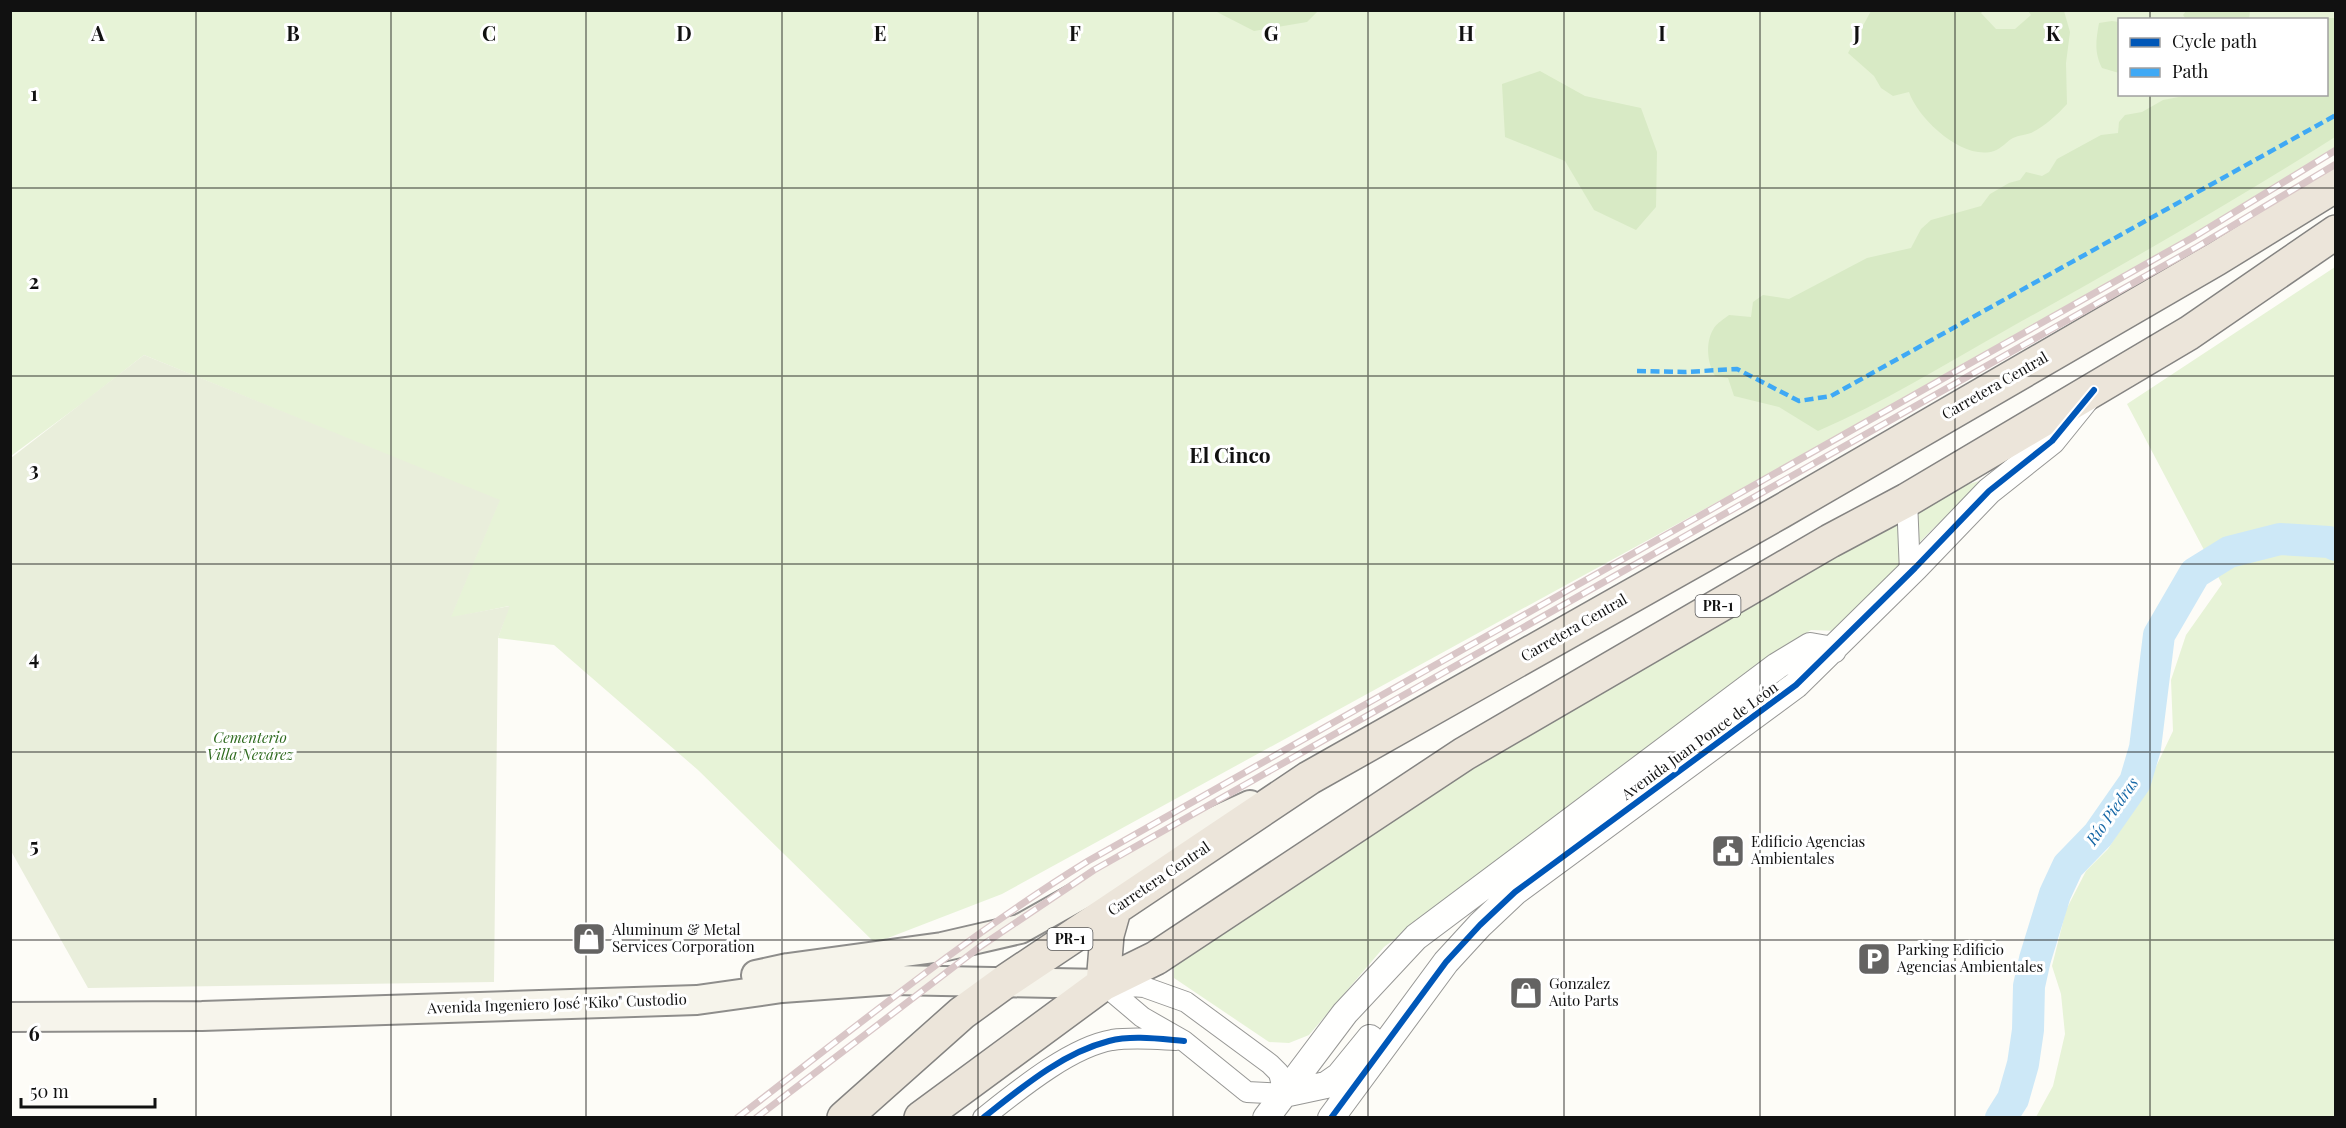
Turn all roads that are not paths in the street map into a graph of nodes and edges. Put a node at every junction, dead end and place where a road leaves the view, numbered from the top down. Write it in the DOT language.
graph roads {
  1 [pos="2336,185"];
  2 [pos="2336,232"];
  3 [pos="2094,390"];
  4 [pos="1907,500"];
  5 [pos="1910,573"];
  6 [pos="1833,650"];
  7 [pos="1310,778"];
  8 [pos="1114,910"];
  9 [pos="1446,962"];
  10 [pos="1006,981"];
  11 [pos="1103,984"];
  12 [pos="622,1003"];
  13 [pos="118,1016"];
  14 [pos="10,1017"];
  15 [pos="10,1032"];
  16 [pos="1184,1041"];
  17 [pos="1285,1106"];
  18 [pos="844,1118"];
  19 [pos="921,1118"];
  20 [pos="983,1118"];
  21 [pos="1266,1118"];
  22 [pos="1331,1118"];
  1 -- 7 [label="highway, Carretera Central / PR-1"];
  2 -- 3 [label="highway, PR-1"];
  3 -- 4 [label="highway, PR-1"];
  3 -- 5 [label="street, Avenida Juan Ponce de León"];
  4 -- 5 [label="street"];
  4 -- 11 [label="highway, PR-1"];
  5 -- 6 [label="street, Avenida Juan Ponce de León"];
  6 -- 9 [label="street, Avenida Juan Ponce de León"];
  6 -- 17 [label="street, Avenida Juan Ponce de León"];
  7 -- 8 [label="highway, Carretera Central / PR-1"];
  7 -- 12 [label="main road"];
  8 -- 10 [label="highway, Carretera Central / PR-1"];
  8 -- 11 [label="highway"];
  9 -- 17 [label="street"];
  9 -- 22 [label="street, Avenida Juan Ponce de León"];
  10 -- 11 [label="main road, Avenida Ingeniero José \"Kiko\" Custodio"];
  10 -- 12 [label="main road, Avenida Ingeniero José \"Kiko\" Custodio"];
  10 -- 18 [label="highway, Carretera Central / PR-1"];
  11 -- 16 [label="street"];
  11 -- 17 [label="street"];
  11 -- 19 [label="highway, PR-1"];
  12 -- 13 [label="main road, Avenida Ingeniero José \"Kiko\" Custodio"];
  13 -- 14 [label="main road, Avenida Ingeniero José \"Kiko\" Custodio"];
  13 -- 15 [label="main road"];
  16 -- 17 [label="street"];
  16 -- 20 [label="street"];
  17 -- 21 [label="street, Avenida Juan Ponce de León"];
}
